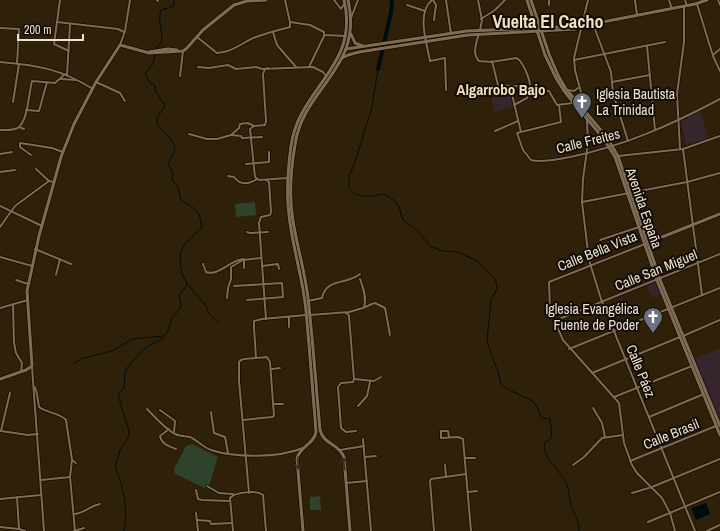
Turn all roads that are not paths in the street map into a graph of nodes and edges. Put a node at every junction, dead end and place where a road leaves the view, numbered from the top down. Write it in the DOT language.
graph roads {
  1 [pos="60,0"];
  2 [pos="130,0"];
  3 [pos="266,0"];
  4 [pos="285,0"];
  5 [pos="334,0"];
  6 [pos="348,0"];
  7 [pos="358,0"];
  8 [pos="433,0"];
  9 [pos="446,0"];
  10 [pos="478,0"];
  11 [pos="505,0"];
  12 [pos="527,0"];
  13 [pos="531,0"];
  14 [pos="549,0"];
  15 [pos="588,0"];
  16 [pos="635,0"];
  17 [pos="669,0"];
  18 [pos="685,0"];
  19 [pos="707,0"];
  20 [pos="718,0"];
  21 [pos="344,2"];
  22 [pos="697,4"];
  23 [pos="407,5"];
  24 [pos="549,5"];
  25 [pos="720,5"];
  26 [pos="686,6"];
  27 [pos="672,9"];
  28 [pos="425,11"];
  29 [pos="637,15"];
  30 [pos="350,19"];
  31 [pos="481,19"];
  32 [pos="434,20"];
  33 [pos="56,22"];
  34 [pos="290,22"];
  35 [pos="70,24"];
  36 [pos="593,24"];
  37 [pos="582,26"];
  38 [pos="0,28"];
  39 [pos="539,29"];
  40 [pos="124,32"];
  41 [pos="273,32"];
  42 [pos="480,32"];
  43 [pos="451,34"];
  44 [pos="197,36"];
  45 [pos="324,36"];
  46 [pos="346,36"];
  47 [pos="427,39"];
  48 [pos="665,42"];
  49 [pos="344,44"];
  50 [pos="120,46"];
  51 [pos="365,46"];
  52 [pos="379,46"];
  53 [pos="647,46"];
  54 [pos="346,49"];
  55 [pos="720,49"];
  56 [pos="69,51"];
  57 [pos="183,51"];
  58 [pos="352,53"];
  59 [pos="605,55"];
  60 [pos="713,55"];
  61 [pos="341,57"];
  62 [pos="574,60"];
  63 [pos="0,62"];
  64 [pos="492,62"];
  65 [pos="18,64"];
  66 [pos="198,67"];
  67 [pos="296,67"];
  68 [pos="308,67"];
  69 [pos="268,68"];
  70 [pos="720,71"];
  71 [pos="66,75"];
  72 [pos="650,75"];
  73 [pos="180,76"];
  74 [pos="326,77"];
  75 [pos="61,79"];
  76 [pos="76,80"];
  77 [pos="47,82"];
  78 [pos="96,82"];
  79 [pos="612,82"];
  80 [pos="510,86"];
  81 [pos="530,87"];
  82 [pos="579,87"];
  83 [pos="566,89"];
  84 [pos="93,90"];
  85 [pos="446,90"];
  86 [pos="720,99"];
  87 [pos="125,101"];
  88 [pos="13,102"];
  89 [pos="573,103"];
  90 [pos="514,105"];
  91 [pos="559,105"];
  92 [pos="26,110"];
  93 [pos="586,112"];
  94 [pos="587,119"];
  95 [pos="679,120"];
  96 [pos="518,121"];
  97 [pos="254,126"];
  98 [pos="19,127"];
  99 [pos="24,129"];
  100 [pos="0,130"];
  101 [pos="655,130"];
  102 [pos="495,131"];
  103 [pos="521,132"];
  104 [pos="189,134"];
  105 [pos="231,135"];
  106 [pos="720,136"];
  107 [pos="262,137"];
  108 [pos="251,138"];
  109 [pos="628,141"];
  110 [pos="611,147"];
  111 [pos="682,149"];
  112 [pos="12,152"];
  113 [pos="63,152"];
  114 [pos="269,152"];
  115 [pos="587,153"];
  116 [pos="0,154"];
  117 [pos="31,155"];
  118 [pos="618,156"];
  119 [pos="253,163"];
  120 [pos="246,164"];
  121 [pos="36,169"];
  122 [pos="15,170"];
  123 [pos="0,172"];
  124 [pos="720,173"];
  125 [pos="228,176"];
  126 [pos="288,177"];
  127 [pos="257,179"];
  128 [pos="271,179"];
  129 [pos="264,180"];
  130 [pos="49,182"];
  131 [pos="54,182"];
  132 [pos="269,182"];
  133 [pos="688,182"];
  134 [pos="630,194"];
  135 [pos="582,202"];
  136 [pos="0,206"];
  137 [pos="10,212"];
  138 [pos="720,214"];
  139 [pos="693,225"];
  140 [pos="42,226"];
  141 [pos="639,226"];
  142 [pos="0,227"];
  143 [pos="247,232"];
  144 [pos="268,232"];
  145 [pos="259,233"];
  146 [pos="600,240"];
  147 [pos="646,243"];
  148 [pos="35,250"];
  149 [pos="720,254"];
  150 [pos="0,257"];
  151 [pos="262,258"];
  152 [pos="60,259"];
  153 [pos="244,259"];
  154 [pos="698,263"];
  155 [pos="71,264"];
  156 [pos="203,264"];
  157 [pos="32,266"];
  158 [pos="262,266"];
  159 [pos="591,266"];
  160 [pos="244,268"];
  161 [pos="279,269"];
  162 [pos="363,271"];
  163 [pos="360,274"];
  164 [pos="56,275"];
  165 [pos="355,278"];
  166 [pos="360,279"];
  167 [pos="659,279"];
  168 [pos="16,280"];
  169 [pos="28,284"];
  170 [pos="264,285"];
  171 [pos="234,286"];
  172 [pos="720,288"];
  173 [pos="702,295"];
  174 [pos="227,298"];
  175 [pos="265,299"];
  176 [pos="28,300"];
  177 [pos="247,300"];
  178 [pos="308,301"];
  179 [pos="602,302"];
  180 [pos="13,304"];
  181 [pos="0,308"];
  182 [pos="363,308"];
  183 [pos="670,308"];
  184 [pos="343,312"];
  185 [pos="308,315"];
  186 [pos="289,317"];
  187 [pos="266,318"];
  188 [pos="720,320"];
  189 [pos="554,321"];
  190 [pos="289,327"];
  191 [pos="614,331"];
  192 [pos="390,335"];
  193 [pos="682,336"];
  194 [pos="569,349"];
  195 [pos="256,358"];
  196 [pos="626,359"];
  197 [pos="32,366"];
  198 [pos="692,366"];
  199 [pos="280,368"];
  200 [pos="271,369"];
  201 [pos="21,372"];
  202 [pos="592,373"];
  203 [pos="381,377"];
  204 [pos="0,379"];
  205 [pos="354,379"];
  206 [pos="370,382"];
  207 [pos="34,385"];
  208 [pos="638,388"];
  209 [pos="10,393"];
  210 [pos="704,394"];
  211 [pos="614,397"];
  212 [pos="274,404"];
  213 [pos="283,404"];
  214 [pos="358,406"];
  215 [pos="593,408"];
  216 [pos="147,409"];
  217 [pos="160,410"];
  218 [pos="211,412"];
  219 [pos="649,417"];
  220 [pos="243,420"];
  221 [pos="719,426"];
  222 [pos="169,429"];
  223 [pos="1,431"];
  224 [pos="356,431"];
  225 [pos="174,433"];
  226 [pos="38,434"];
  227 [pos="623,435"];
  228 [pos="720,435"];
  229 [pos="449,437"];
  230 [pos="605,437"];
  231 [pos="363,439"];
  232 [pos="364,446"];
  233 [pos="305,448"];
  234 [pos="662,448"];
  235 [pos="176,449"];
  236 [pos="340,450"];
  237 [pos="228,453"];
  238 [pos="246,455"];
  239 [pos="376,456"];
  240 [pos="365,457"];
  241 [pos="465,458"];
  242 [pos="475,458"];
  243 [pos="720,459"];
  244 [pos="72,460"];
  245 [pos="630,461"];
  246 [pos="76,463"];
  247 [pos="445,465"];
  248 [pos="573,465"];
  249 [pos="466,474"];
  250 [pos="70,476"];
  251 [pos="446,477"];
  252 [pos="674,478"];
  253 [pos="41,480"];
  254 [pos="367,481"];
  255 [pos="346,483"];
  256 [pos="206,486"];
  257 [pos="652,487"];
  258 [pos="196,490"];
  259 [pos="477,491"];
  260 [pos="467,492"];
  261 [pos="720,492"];
  262 [pos="249,493"];
  263 [pos="632,493"];
  264 [pos="234,494"];
  265 [pos="41,495"];
  266 [pos="17,497"];
  267 [pos="0,499"];
  268 [pos="230,501"];
  269 [pos="100,504"];
  270 [pos="685,506"];
  271 [pos="196,513"];
  272 [pos="670,513"];
  273 [pos="74,514"];
  274 [pos="197,520"];
  275 [pos="648,522"];
  276 [pos="232,523"];
  277 [pos="720,526"];
  278 [pos="0,527"];
  279 [pos="84,528"];
  280 [pos="19,529"];
  281 [pos="25,531"];
  282 [pos="44,531"];
  283 [pos="74,531"];
  284 [pos="198,531"];
  285 [pos="233,531"];
  286 [pos="266,531"];
  287 [pos="303,531"];
  288 [pos="350,531"];
  289 [pos="371,531"];
  290 [pos="434,531"];
  291 [pos="471,531"];
  292 [pos="675,531"];
  293 [pos="695,531"];
  294 [pos="706,531"];
  1 -- 33 [label="street"];
  2 -- 40 [label="street"];
  3 -- 44 [label="street"];
  4 -- 34 [label="street"];
  5 -- 21 [label="street"];
  6 -- 30 [label="street"];
  7 -- 30 [label="street"];
  8 -- 28 [label="street"];
  8 -- 32 [label="street"];
  9 -- 43 [label="street"];
  10 -- 31 [label="street"];
  11 -- 31 [label="street"];
  12 -- 39 [label="street, Avenida España"];
  13 -- 39 [label="street, Avenida España"];
  14 -- 24 [label="street"];
  15 -- 37 [label="street"];
  16 -- 29 [label="street"];
  17 -- 27 [label="street"];
  18 -- 26 [label="street"];
  19 -- 22 [label="street"];
  20 -- 25 [label="street"];
  21 -- 46 [label="street"];
  22 -- 26 [label="street"];
  22 -- 60 [label="street"];
  23 -- 28 [label="street"];
  26 -- 27 [label="street"];
  26 -- 95 [label="street"];
  27 -- 29 [label="street"];
  28 -- 47 [label="street"];
  29 -- 36 [label="street"];
  30 -- 51 [label="street"];
  30 -- 54 [label="street"];
  31 -- 42 [label="street"];
  33 -- 35 [label="street"];
  33 -- 56 [label="street"];
  34 -- 41 [label="street"];
  34 -- 45 [label="street"];
  35 -- 40 [label="street"];
  35 -- 56 [label="street"];
  36 -- 37 [label="street"];
  36 -- 59 [label="street"];
  37 -- 39 [label="street"];
  37 -- 62 [label="street"];
  38 -- 65 [label="street"];
  39 -- 42 [label="street"];
  39 -- 83 [label="street, Avenida España"];
  39 -- 89 [label="street, Avenida España"];
  40 -- 50 [label="street"];
  41 -- 44 [label="street"];
  41 -- 67 [label="street"];
  42 -- 43 [label="street"];
  42 -- 47 [label="street"];
  42 -- 64 [label="street"];
  43 -- 47 [label="street"];
  44 -- 57 [label="street"];
  45 -- 46 [label="street"];
  45 -- 68 [label="street"];
  46 -- 49 [label="street"];
  47 -- 52 [label="street"];
  47 -- 85 [label="street"];
  48 -- 53 [label="street"];
  49 -- 54 [label="street"];
  49 -- 61 [label="street"];
  50 -- 57 [label="street"];
  50 -- 78 [label="street"];
  51 -- 52 [label="street"];
  51 -- 54 [label="street"];
  52 -- 58 [label="street"];
  53 -- 59 [label="street"];
  53 -- 72 [label="street"];
  54 -- 58 [label="street"];
  54 -- 61 [label="street"];
  55 -- 60 [label="street"];
  56 -- 71 [label="street"];
  57 -- 73 [label="street"];
  58 -- 61 [label="street"];
  59 -- 62 [label="street"];
  59 -- 79 [label="street"];
  60 -- 70 [label="street"];
  61 -- 74 [label="street"];
  61 -- 178 [label="street"];
  62 -- 82 [label="street"];
  63 -- 65 [label="street"];
  64 -- 80 [label="street"];
  64 -- 81 [label="street"];
  65 -- 71 [label="street"];
  65 -- 88 [label="street"];
  66 -- 69 [label="street"];
  67 -- 68 [label="street"];
  67 -- 69 [label="street"];
  68 -- 74 [label="street"];
  69 -- 97 [label="street"];
  71 -- 75 [label="street"];
  71 -- 76 [label="street"];
  72 -- 79 [label="street"];
  72 -- 101 [label="street"];
  74 -- 126 [label="street"];
  75 -- 76 [label="street"];
  75 -- 77 [label="street"];
  76 -- 84 [label="street"];
  77 -- 92 [label="street"];
  77 -- 92 [label="street"];
  78 -- 84 [label="street"];
  78 -- 87 [label="street"];
  79 -- 109 [label="street"];
  80 -- 81 [label="street"];
  80 -- 90 [label="street"];
  81 -- 90 [label="street"];
  81 -- 91 [label="street"];
  82 -- 83 [label="street"];
  82 -- 93 [label="street"];
  83 -- 93 [label="street, Avenida España"];
  84 -- 113 [label="street"];
  86 -- 95 [label="street, Calle Freites"];
  89 -- 91 [label="street"];
  89 -- 94 [label="street, Avenida España"];
  90 -- 96 [label="street"];
  91 -- 103 [label="street"];
  92 -- 98 [label="street"];
  93 -- 110 [label="street, Avenida España"];
  94 -- 110 [label="street, Avenida España"];
  94 -- 115 [label="street, Calle Páez"];
  95 -- 101 [label="street, Calle Freites"];
  95 -- 111 [label="street"];
  96 -- 102 [label="street"];
  96 -- 103 [label="street"];
  97 -- 105 [label="street"];
  97 -- 108 [label="street"];
  98 -- 99 [label="street"];
  98 -- 100 [label="street"];
  101 -- 109 [label="street, Calle Freites"];
  103 -- 115 [label="street, Calle Freites"];
  104 -- 105 [label="street"];
  105 -- 108 [label="street"];
  106 -- 111 [label="street"];
  107 -- 108 [label="street"];
  108 -- 119 [label="street"];
  109 -- 110 [label="street, Calle Freites"];
  110 -- 115 [label="street, Calle Freites"];
  110 -- 118 [label="street, Avenida España"];
  110 -- 134 [label="street, Avenida España"];
  111 -- 118 [label="street"];
  111 -- 133 [label="street"];
  112 -- 116 [label="street"];
  113 -- 117 [label="street"];
  113 -- 131 [label="street"];
  114 -- 119 [label="street"];
  115 -- 135 [label="street, Calle Páez"];
  118 -- 134 [label="street, Avenida España"];
  119 -- 120 [label="street"];
  119 -- 127 [label="street"];
  121 -- 130 [label="street"];
  122 -- 123 [label="street"];
  124 -- 133 [label="street"];
  125 -- 127 [label="street"];
  126 -- 128 [label="street"];
  126 -- 185 [label="street"];
  127 -- 129 [label="street"];
  128 -- 129 [label="street"];
  128 -- 132 [label="street"];
  129 -- 132 [label="street"];
  130 -- 131 [label="street"];
  130 -- 137 [label="street"];
  131 -- 140 [label="street"];
  132 -- 145 [label="street"];
  133 -- 134 [label="street"];
  133 -- 139 [label="street"];
  134 -- 135 [label="street"];
  134 -- 141 [label="street, Avenida España"];
  134 -- 147 [label="street, Avenida España"];
  135 -- 159 [label="street, Calle Páez"];
  136 -- 137 [label="street"];
  137 -- 140 [label="street"];
  137 -- 142 [label="street"];
  138 -- 139 [label="street, Calle Bella Vista"];
  139 -- 147 [label="street, Calle Bella Vista"];
  139 -- 154 [label="street"];
  140 -- 148 [label="street"];
  141 -- 146 [label="street"];
  141 -- 147 [label="street, Avenida España"];
  143 -- 145 [label="street"];
  144 -- 145 [label="street"];
  145 -- 151 [label="street"];
  147 -- 159 [label="street, Calle Bella Vista"];
  147 -- 167 [label="street, Avenida España"];
  148 -- 152 [label="street"];
  148 -- 157 [label="street"];
  149 -- 154 [label="street, Calle San Miguel"];
  150 -- 157 [label="street"];
  151 -- 153 [label="street"];
  151 -- 158 [label="street"];
  152 -- 155 [label="street"];
  152 -- 164 [label="street"];
  153 -- 156 [label="street"];
  153 -- 160 [label="street"];
  153 -- 174 [label="street"];
  154 -- 167 [label="street, Calle San Miguel"];
  154 -- 173 [label="street"];
  157 -- 169 [label="street"];
  158 -- 161 [label="street"];
  158 -- 170 [label="street"];
  159 -- 179 [label="street, Calle Páez"];
  159 -- 189 [label="street, Calle Bella Vista"];
  162 -- 163 [label="street"];
  163 -- 165 [label="street"];
  163 -- 166 [label="street"];
  165 -- 166 [label="street"];
  165 -- 178 [label="street"];
  166 -- 182 [label="street"];
  167 -- 179 [label="street, Calle San Miguel"];
  167 -- 183 [label="street, Avenida España"];
  168 -- 169 [label="street"];
  169 -- 176 [label="street"];
  170 -- 171 [label="street"];
  170 -- 175 [label="street"];
  170 -- 175 [label="street"];
  172 -- 173 [label="street"];
  173 -- 183 [label="street"];
  175 -- 177 [label="street"];
  175 -- 187 [label="street"];
  176 -- 180 [label="street"];
  176 -- 197 [label="street"];
  178 -- 185 [label="street"];
  179 -- 189 [label="street, Calle San Miguel"];
  179 -- 191 [label="street, Calle Páez"];
  180 -- 181 [label="street"];
  180 -- 201 [label="street"];
  182 -- 184 [label="street"];
  182 -- 192 [label="street"];
  183 -- 191 [label="street"];
  183 -- 193 [label="street, Avenida España"];
  184 -- 185 [label="street"];
  184 -- 205 [label="street"];
  185 -- 186 [label="street"];
  185 -- 233 [label="street"];
  185 -- 236 [label="street"];
  186 -- 187 [label="street"];
  186 -- 190 [label="street"];
  187 -- 195 [label="street"];
  188 -- 193 [label="street"];
  189 -- 194 [label="street"];
  191 -- 194 [label="street"];
  191 -- 196 [label="street, Calle Páez"];
  193 -- 196 [label="street"];
  193 -- 198 [label="street, Avenida España"];
  193 -- 221 [label="street, Avenida España"];
  194 -- 202 [label="street"];
  195 -- 200 [label="street"];
  195 -- 220 [label="street"];
  196 -- 202 [label="street"];
  196 -- 208 [label="street, Calle Páez"];
  197 -- 201 [label="street"];
  197 -- 207 [label="street"];
  198 -- 208 [label="street"];
  198 -- 210 [label="street, Avenida España"];
  199 -- 200 [label="street"];
  200 -- 212 [label="street"];
  201 -- 204 [label="street"];
  202 -- 211 [label="street"];
  203 -- 206 [label="street"];
  205 -- 206 [label="street"];
  205 -- 224 [label="street"];
  206 -- 214 [label="street"];
  207 -- 226 [label="street"];
  207 -- 244 [label="street"];
  208 -- 211 [label="street"];
  208 -- 219 [label="street, Calle Páez"];
  209 -- 223 [label="street"];
  210 -- 219 [label="street"];
  210 -- 221 [label="street, Avenida España"];
  211 -- 227 [label="street"];
  212 -- 213 [label="street"];
  212 -- 220 [label="street"];
  215 -- 230 [label="street"];
  216 -- 222 [label="street"];
  217 -- 225 [label="street"];
  218 -- 237 [label="street"];
  219 -- 234 [label="street, Calle Páez"];
  220 -- 238 [label="street"];
  221 -- 228 [label="street, Avenida España"];
  221 -- 234 [label="street, Calle Brasil"];
  222 -- 225 [label="street"];
  222 -- 235 [label="street"];
  223 -- 226 [label="street"];
  225 -- 237 [label="street"];
  226 -- 253 [label="street"];
  227 -- 230 [label="street"];
  227 -- 245 [label="street"];
  229 -- 229 [label="street"];
  229 -- 241 [label="street"];
  230 -- 248 [label="street"];
  231 -- 232 [label="street"];
  232 -- 236 [label="street"];
  232 -- 240 [label="street"];
  233 -- 238 [label="street"];
  233 -- 287 [label="street, one-way"];
  234 -- 245 [label="street, Calle Brasil"];
  234 -- 252 [label="street, Calle Páez"];
  255 -- 236 [label="street, one-way"];
  237 -- 238 [label="street"];
  238 -- 262 [label="street"];
  239 -- 240 [label="street"];
  240 -- 254 [label="street"];
  241 -- 242 [label="street"];
  241 -- 249 [label="street"];
  243 -- 252 [label="street"];
  244 -- 246 [label="street"];
  244 -- 250 [label="street"];
  245 -- 257 [label="street"];
  247 -- 251 [label="street"];
  249 -- 251 [label="street"];
  249 -- 260 [label="street"];
  250 -- 253 [label="street"];
  250 -- 273 [label="street"];
  251 -- 290 [label="street"];
  252 -- 257 [label="street"];
  252 -- 270 [label="street, Calle Páez"];
  253 -- 265 [label="street"];
  254 -- 255 [label="street"];
  254 -- 289 [label="street"];
  255 -- 288 [label="street"];
  256 -- 264 [label="street"];
  257 -- 263 [label="street"];
  257 -- 272 [label="street"];
  258 -- 268 [label="street"];
  259 -- 260 [label="street"];
  260 -- 291 [label="street"];
  261 -- 270 [label="street"];
  262 -- 264 [label="street"];
  262 -- 286 [label="street"];
  264 -- 268 [label="street"];
  265 -- 266 [label="street"];
  265 -- 282 [label="street"];
  266 -- 267 [label="street"];
  266 -- 280 [label="street"];
  268 -- 276 [label="street"];
  269 -- 273 [label="street"];
  270 -- 272 [label="street"];
  270 -- 293 [label="street, Calle Páez"];
  271 -- 274 [label="street"];
  272 -- 275 [label="street"];
  272 -- 292 [label="street"];
  273 -- 283 [label="street"];
  274 -- 276 [label="street"];
  274 -- 284 [label="street"];
  276 -- 285 [label="street"];
  277 -- 294 [label="street"];
  278 -- 280 [label="street"];
  279 -- 283 [label="street"];
  280 -- 281 [label="street"];
}
